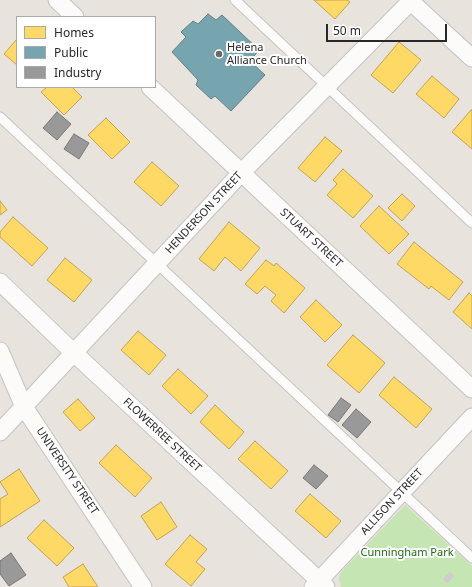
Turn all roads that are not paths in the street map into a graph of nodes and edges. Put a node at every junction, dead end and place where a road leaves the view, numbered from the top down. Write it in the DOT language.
graph roads {
  1 [pos="57,0"];
  2 [pos="235,0"];
  3 [pos="411,1"];
  4 [pos="74,16"];
  5 [pos="472,58"];
  6 [pos="326,86"];
  7 [pos="151,88"];
  8 [pos="0,117"];
  9 [pos="241,173"];
  10 [pos="472,223"];
  11 [pos="157,264"];
  12 [pos="0,282"];
  13 [pos="0,350"];
  14 [pos="74,353"];
  15 [pos="472,389"];
  16 [pos="24,407"];
  17 [pos="472,417"];
  18 [pos="0,432"];
  19 [pos="401,492"];
  20 [pos="472,558"];
  21 [pos="319,585"];
  22 [pos="143,587"];
  1 -- 4 [label="street"];
  2 -- 6 [label="lane"];
  3 -- 5 [label="street"];
  3 -- 6 [label="street, HENDERSON STREET"];
  6 -- 9 [label="street, HENDERSON STREET"];
  6 -- 10 [label="lane"];
  7 -- 9 [label="street, STUART STREET"];
  8 -- 11 [label="lane"];
  9 -- 11 [label="street, HENDERSON STREET"];
  9 -- 15 [label="street, STUART STREET"];
  11 -- 14 [label="street, HENDERSON STREET"];
  11 -- 19 [label="lane"];
  12 -- 14 [label="street, FLOWERREE STREET"];
  13 -- 16 [label="street, UNIVERSITY STREET"];
  14 -- 16 [label="street, HENDERSON STREET"];
  14 -- 21 [label="street, FLOWERREE STREET"];
  16 -- 18 [label="street, HENDERSON STREET"];
  16 -- 22 [label="street, UNIVERSITY STREET"];
  17 -- 19 [label="street, ALLISON STREET"];
  19 -- 20 [label="lane"];
  19 -- 21 [label="street, ALLISON STREET"];
}
